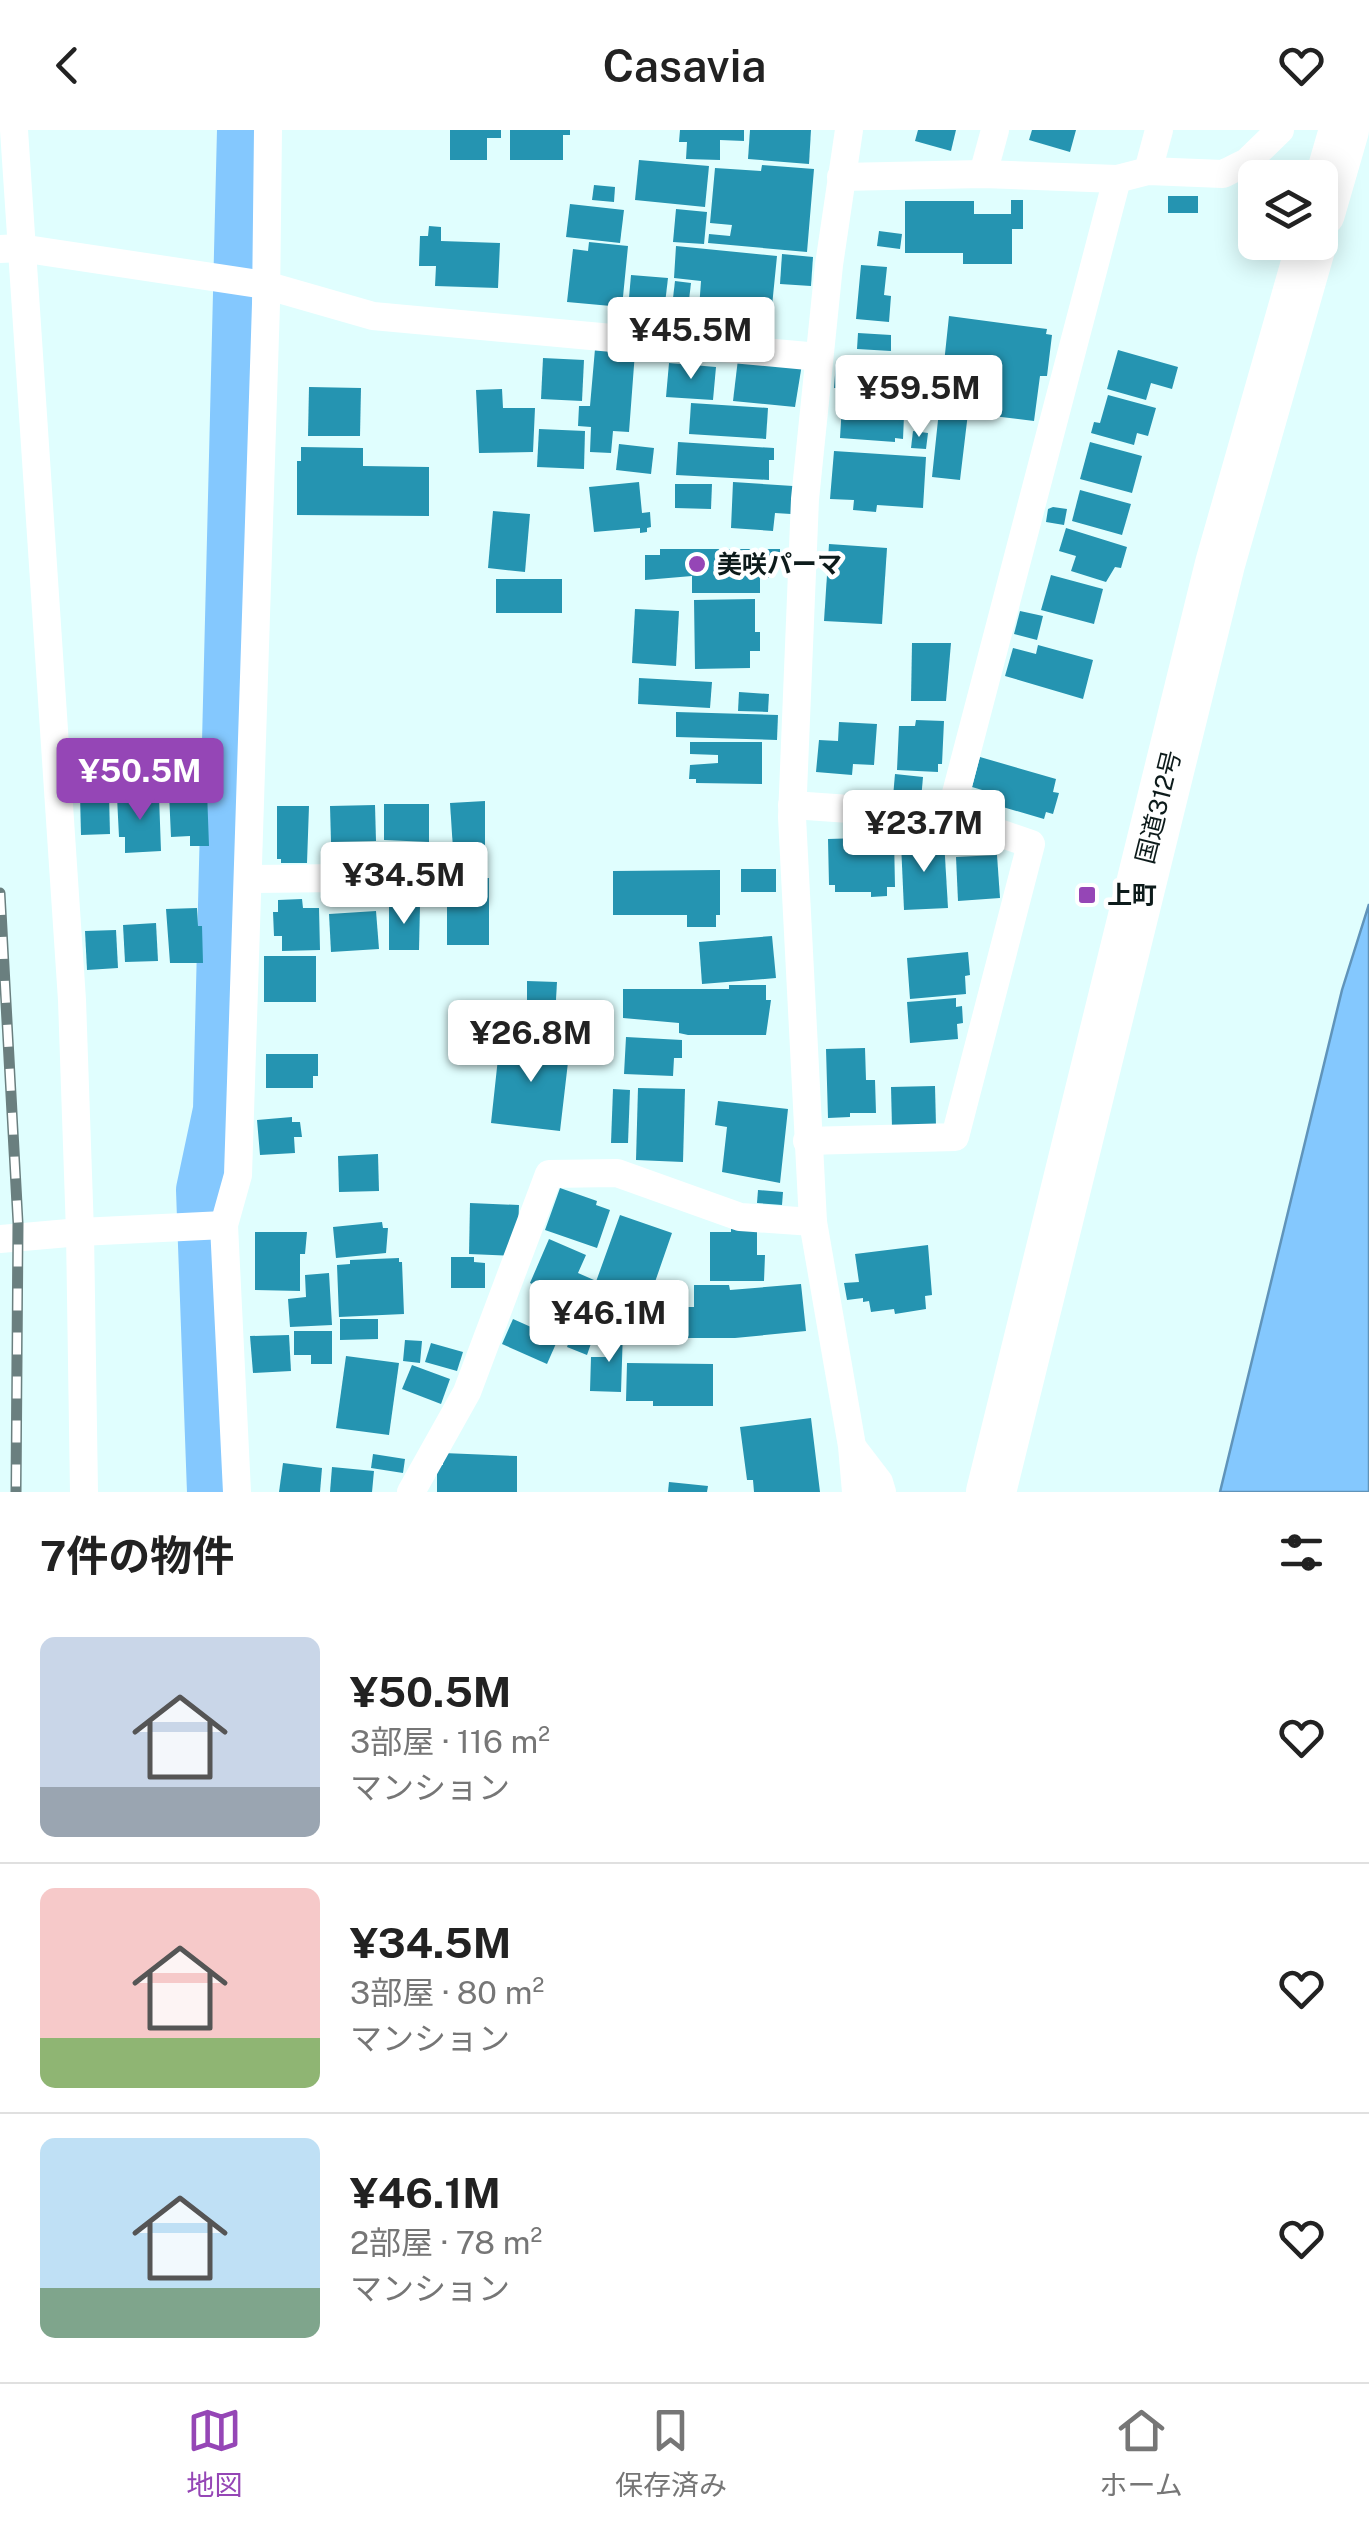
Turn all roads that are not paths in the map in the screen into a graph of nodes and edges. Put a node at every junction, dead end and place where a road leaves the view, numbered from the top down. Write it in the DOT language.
graph roads {
  1 [pos="14,130"];
  2 [pos="268,130"];
  3 [pos="849,130"];
  4 [pos="995,130"];
  5 [pos="1159,130"];
  6 [pos="1280,130"];
  7 [pos="1344,130"];
  8 [pos="1335,160"];
  9 [pos="1148,172"];
  10 [pos="983,174"];
  11 [pos="841,177"];
  12 [pos="1117,179"];
  13 [pos="10,248"];
  14 [pos="1307,260"];
  15 [pos="251,284"];
  16 [pos="820,356"];
  17 [pos="792,805"];
  18 [pos="950,816"];
  19 [pos="428,877"];
  20 [pos="248,878"];
  21 [pos="808,1141"];
  22 [pos="814,1222"];
  23 [pos="209,1225"];
  24 [pos="80,1232"];
  25 [pos="0,1240"];
  26 [pos="852,1446"];
  27 [pos="84,1492"];
  28 [pos="237,1492"];
  29 [pos="411,1492"];
  30 [pos="856,1492"];
  31 [pos="882,1492"];
  32 [pos="991,1492"];
  1 -- 13 [label="street"];
  2 -- 15 [label="street"];
  3 -- 11 [label="street"];
  4 -- 10 [label="street"];
  5 -- 9 [label="street"];
  6 -- 9 [label="street"];
  7 -- 8 [label="highway"];
  9 -- 12 [label="street"];
  10 -- 11 [label="street"];
  10 -- 12 [label="street"];
  11 -- 16 [label="street"];
  12 -- 18 [label="street"];
  13 -- 15 [label="street"];
  13 -- 24 [label="street"];
  14 -- 32 [label="highway, 国道312号"];
  15 -- 16 [label="street"];
  15 -- 20 [label="street"];
  16 -- 17 [label="street"];
  17 -- 18 [label="street"];
  17 -- 21 [label="street"];
  18 -- 21 [label="street"];
  19 -- 20 [label="street"];
  20 -- 23 [label="street"];
  21 -- 22 [label="street"];
  22 -- 26 [label="street"];
  22 -- 29 [label="street"];
  23 -- 24 [label="street"];
  23 -- 28 [label="street"];
  24 -- 25 [label="street"];
  24 -- 27 [label="street"];
  26 -- 30 [label="street"];
  26 -- 31 [label="street"];
}
